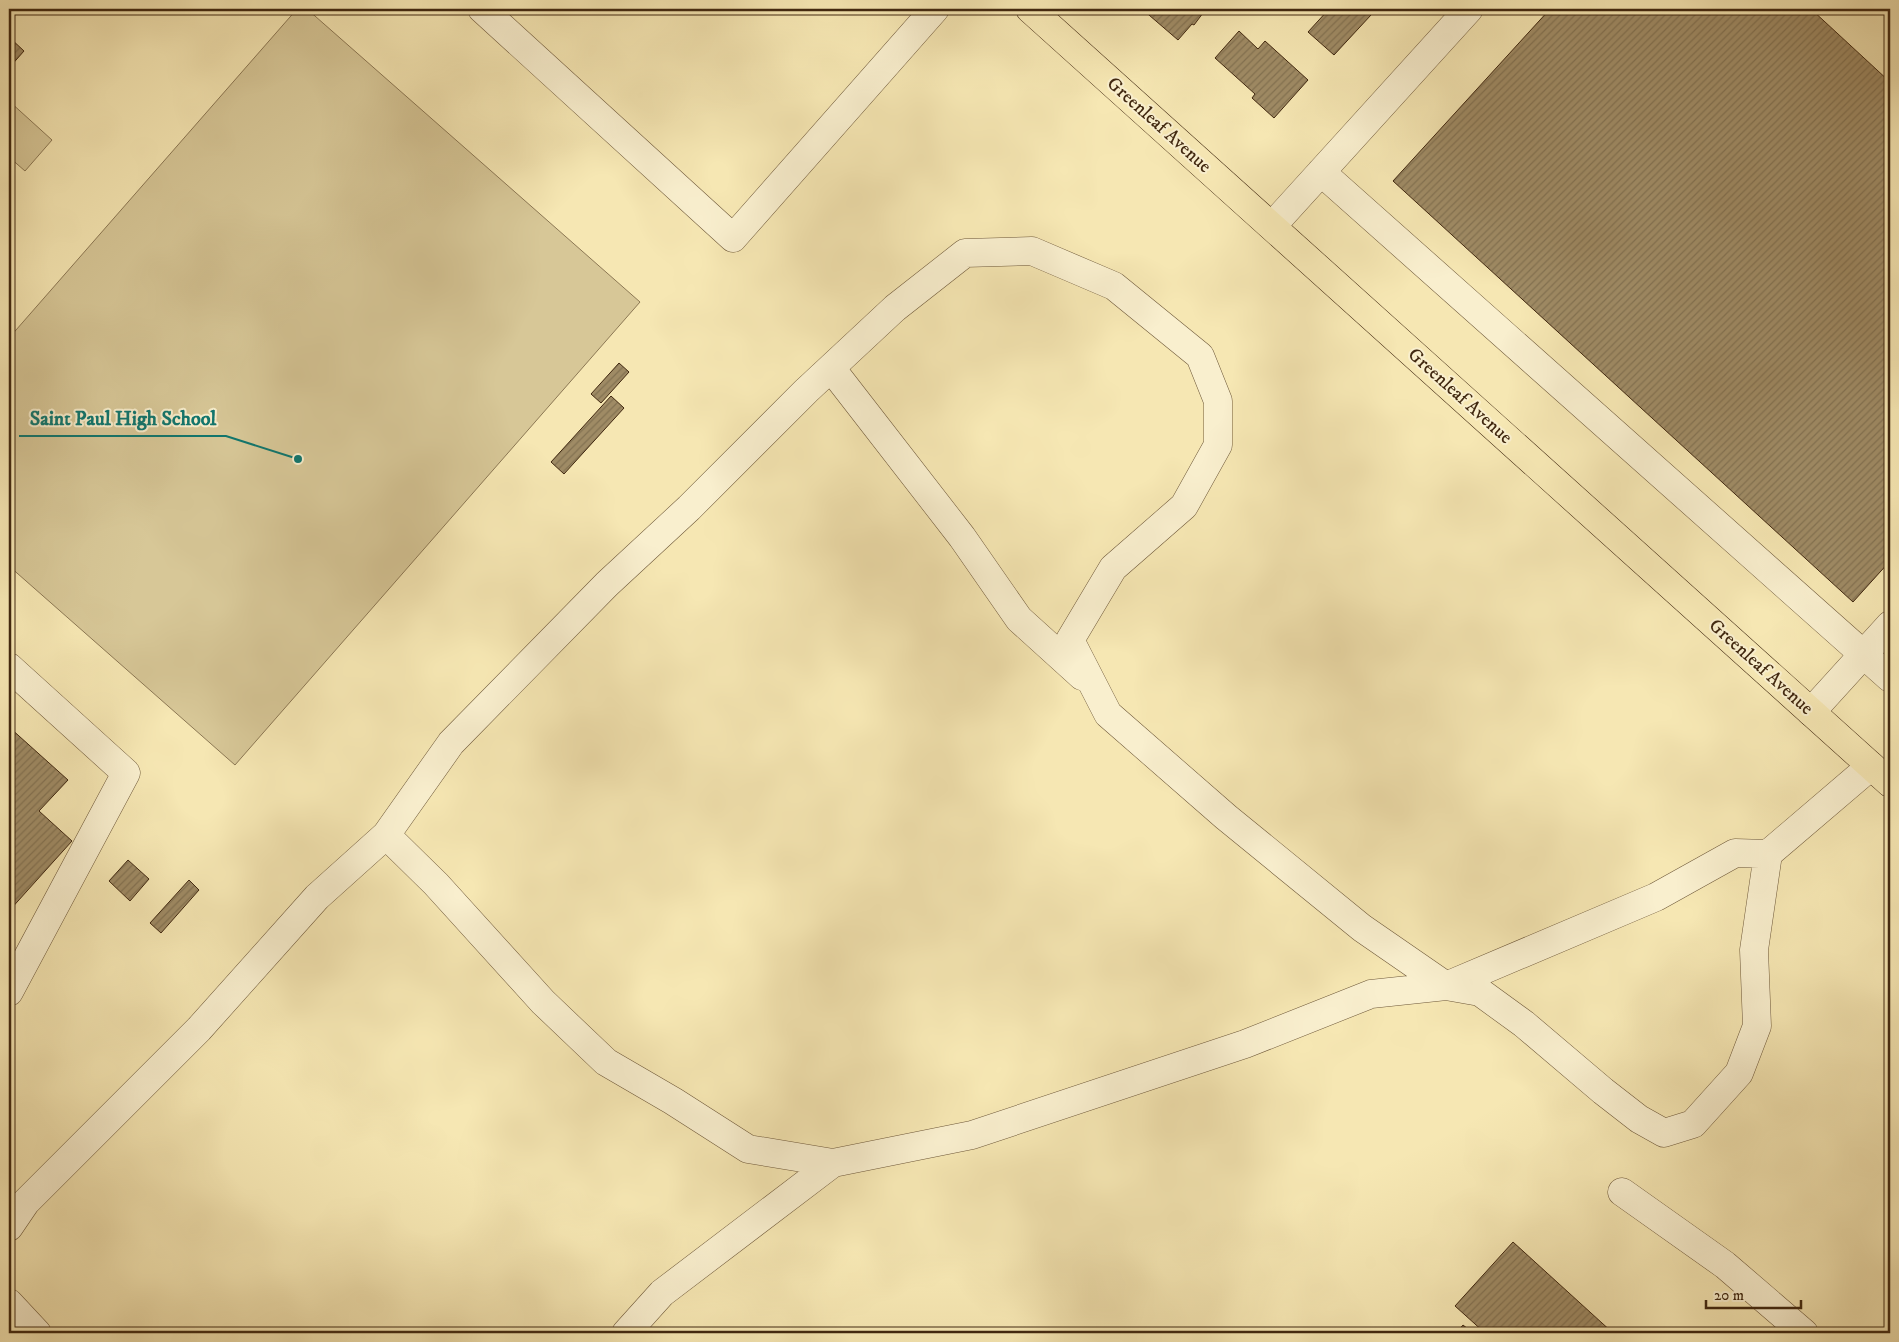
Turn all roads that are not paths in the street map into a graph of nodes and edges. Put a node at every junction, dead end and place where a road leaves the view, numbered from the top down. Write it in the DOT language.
graph roads {
  1 [pos="482,9"];
  2 [pos="935,9"];
  3 [pos="1469,9"];
  4 [pos="1038,11"];
  5 [pos="1321,172"];
  6 [pos="1272,226"];
  7 [pos="830,368"];
  8 [pos="1890,625"];
  9 [pos="1864,654"];
  10 [pos="9,667"];
  11 [pos="1890,678"];
  12 [pos="1094,687"];
  13 [pos="1811,712"];
  14 [pos="1881,774"];
  15 [pos="386,835"];
  16 [pos="1768,854"];
  17 [pos="1446,986"];
  18 [pos="9,992"];
  19 [pos="833,1163"];
  20 [pos="1622,1192"];
  21 [pos="9,1227"];
  22 [pos="9,1303"];
  23 [pos="37,1333"];
  24 [pos="626,1333"];
  25 [pos="1804,1333"];
  1 -- 2 [label="lane"];
  3 -- 5 [label="lane"];
  4 -- 6 [label="main road, Greenleaf Avenue"];
  5 -- 6 [label="lane"];
  5 -- 9 [label="lane"];
  6 -- 13 [label="main road, Greenleaf Avenue"];
  7 -- 12 [label="lane"];
  7 -- 12 [label="lane"];
  7 -- 15 [label="lane"];
  8 -- 9 [label="lane"];
  9 -- 11 [label="lane"];
  9 -- 13 [label="lane"];
  10 -- 18 [label="lane"];
  12 -- 17 [label="lane"];
  13 -- 14 [label="main road, Greenleaf Avenue"];
  14 -- 16 [label="lane"];
  15 -- 19 [label="lane"];
  15 -- 21 [label="lane"];
  16 -- 17 [label="lane"];
  16 -- 17 [label="lane"];
  17 -- 19 [label="lane"];
  19 -- 24 [label="lane"];
  20 -- 25 [label="lane"];
  22 -- 23 [label="lane"];
}
